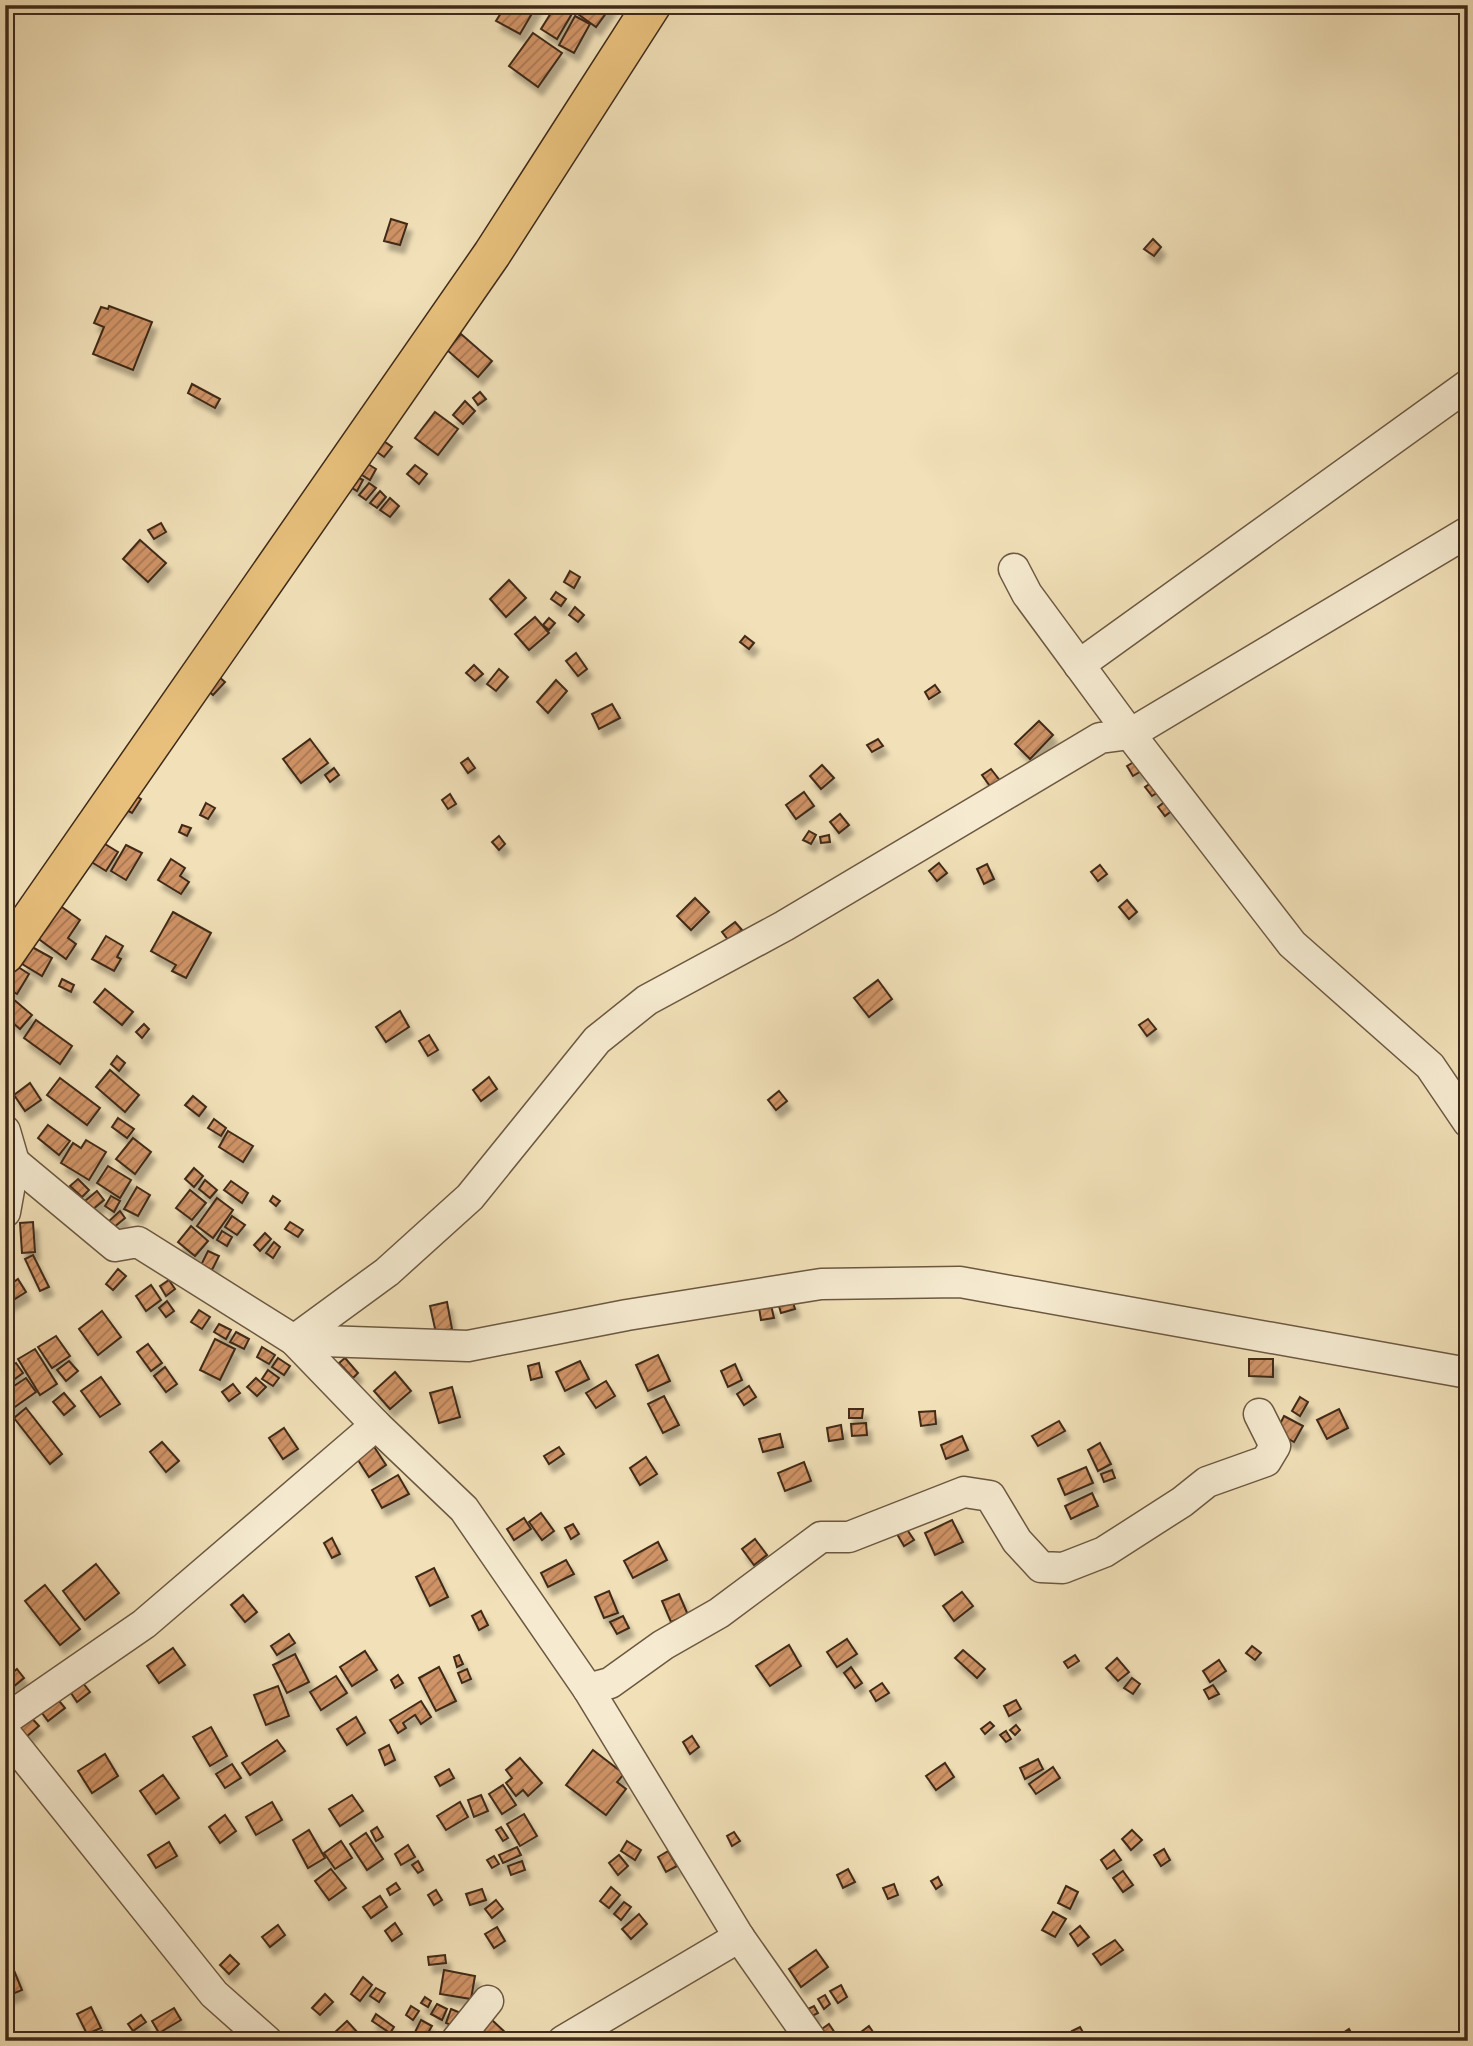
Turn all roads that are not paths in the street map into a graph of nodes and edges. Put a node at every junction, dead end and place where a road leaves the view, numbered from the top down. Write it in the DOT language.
graph roads {
  1 [pos="652,5"];
  2 [pos="1468,385"];
  3 [pos="1468,532"];
  4 [pos="1014,569"];
  5 [pos="1079,665"];
  6 [pos="1130,734"];
  7 [pos="5,955"];
  8 [pos="1468,1122"];
  9 [pos="5,1131"];
  10 [pos="14,1162"];
  11 [pos="5,1212"];
  12 [pos="294,1340"];
  13 [pos="1468,1373"];
  14 [pos="1259,1414"];
  15 [pos="376,1425"];
  16 [pos="588,1689"];
  17 [pos="5,1720"];
  18 [pos="5,1733"];
  19 [pos="739,1937"];
  20 [pos="488,2001"];
  21 [pos="267,2041"];
  22 [pos="456,2041"];
  23 [pos="563,2041"];
  24 [pos="812,2041"];
  1 -- 7 [label="main road"];
  2 -- 5 [label="street"];
  3 -- 6 [label="street"];
  4 -- 5 [label="street"];
  5 -- 6 [label="street"];
  6 -- 8 [label="street"];
  6 -- 12 [label="street"];
  9 -- 10 [label="street"];
  10 -- 11 [label="street"];
  10 -- 12 [label="street"];
  12 -- 13 [label="street"];
  12 -- 15 [label="street"];
  14 -- 16 [label="street"];
  15 -- 16 [label="street"];
  15 -- 17 [label="street"];
  16 -- 19 [label="street"];
  18 -- 21 [label="street"];
  19 -- 23 [label="street"];
  19 -- 24 [label="street"];
  20 -- 22 [label="street"];
}
